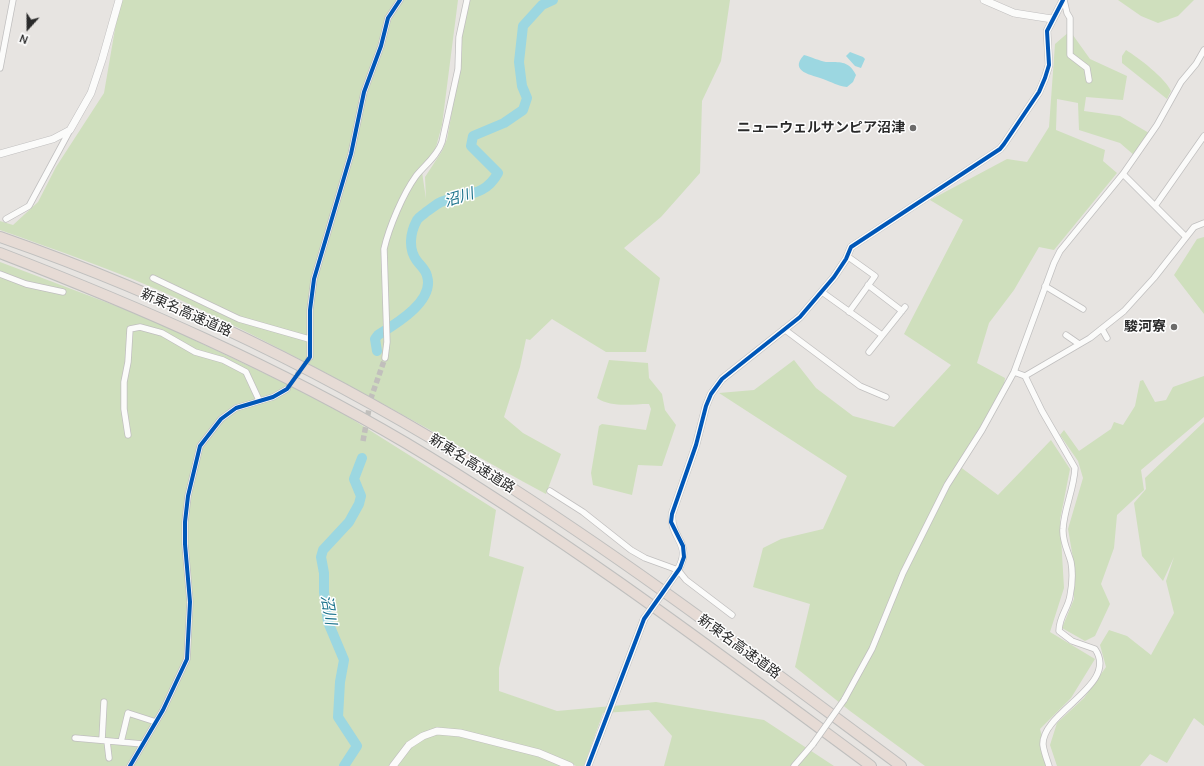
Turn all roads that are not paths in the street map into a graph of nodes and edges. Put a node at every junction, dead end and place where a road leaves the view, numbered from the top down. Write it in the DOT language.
graph roads {
  1 [pos="13,0"];
  2 [pos="119,0"];
  3 [pos="400,0"];
  4 [pos="467,0"];
  5 [pos="984,0"];
  6 [pos="1064,0"];
  7 [pos="1052,19"];
  8 [pos="1204,50"];
  9 [pos="0,68"];
  10 [pos="1088,80"];
  11 [pos="70,130"];
  12 [pos="1204,136"];
  13 [pos="0,154"];
  14 [pos="1123,174"];
  15 [pos="1155,206"];
  16 [pos="6,219"];
  17 [pos="1204,223"];
  18 [pos="1186,236"];
  19 [pos="0,237"];
  20 [pos="0,253"];
  21 [pos="847,256"];
  22 [pos="0,274"];
  23 [pos="153,278"];
  24 [pos="868,285"];
  25 [pos="1045,286"];
  26 [pos="63,292"];
  27 [pos="822,292"];
  28 [pos="1083,309"];
  29 [pos="849,312"];
  30 [pos="784,329"];
  31 [pos="1102,329"];
  32 [pos="882,335"];
  33 [pos="1066,335"];
  34 [pos="1107,338"];
  35 [pos="309,339"];
  36 [pos="1079,344"];
  37 [pos="869,352"];
  38 [pos="310,357"];
  39 [pos="385,358"];
  40 [pos="1014,372"];
  41 [pos="1026,376"];
  42 [pos="287,389"];
  43 [pos="886,397"];
  44 [pos="259,400"];
  45 [pos="128,435"];
  46 [pos="550,491"];
  47 [pos="676,572"];
  48 [pos="732,615"];
  49 [pos="104,702"];
  50 [pos="156,722"];
  51 [pos="75,738"];
  52 [pos="104,740"];
  53 [pos="121,742"];
  54 [pos="144,744"];
  55 [pos="109,758"];
  56 [pos="130,766"];
  57 [pos="393,766"];
  58 [pos="570,766"];
  59 [pos="588,766"];
  60 [pos="794,766"];
  61 [pos="871,766"];
  62 [pos="901,766"];
  63 [pos="1049,766"];
  1 -- 9 [label="street"];
  2 -- 11 [label="street"];
  3 -- 35 [label="street"];
  4 -- 39 [label="street"];
  5 -- 7 [label="street"];
  6 -- 7 [label="street"];
  6 -- 10 [label="street"];
  7 -- 21 [label="street"];
  8 -- 14 [label="street"];
  11 -- 13 [label="street"];
  11 -- 16 [label="street"];
  12 -- 15 [label="street"];
  14 -- 15 [label="street"];
  14 -- 25 [label="street"];
  15 -- 18 [label="street"];
  17 -- 18 [label="street"];
  18 -- 31 [label="street"];
  19 -- 62 [label="highway, 新東名高速道路"];
  20 -- 61 [label="highway, 新東名高速道路"];
  21 -- 24 [label="street"];
  21 -- 27 [label="street"];
  22 -- 26 [label="street"];
  23 -- 35 [label="street"];
  24 -- 29 [label="street"];
  24 -- 32 [label="street"];
  25 -- 28 [label="street"];
  25 -- 40 [label="street"];
  27 -- 29 [label="street"];
  27 -- 30 [label="street"];
  29 -- 32 [label="street"];
  30 -- 43 [label="street"];
  30 -- 47 [label="street"];
  31 -- 34 [label="street"];
  31 -- 36 [label="street"];
  32 -- 37 [label="street"];
  33 -- 36 [label="street"];
  35 -- 38 [label="street"];
  36 -- 41 [label="street"];
  40 -- 41 [label="street"];
  40 -- 60 [label="street, bridge"];
  41 -- 63 [label="street"];
  42 -- 44 [label="street"];
  44 -- 45 [label="street"];
  44 -- 50 [label="street"];
  46 -- 47 [label="street"];
  47 -- 48 [label="street"];
  47 -- 59 [label="street, bridge"];
  49 -- 52 [label="street"];
  50 -- 53 [label="street"];
  50 -- 54 [label="street"];
  51 -- 52 [label="street"];
  52 -- 53 [label="street"];
  52 -- 55 [label="street"];
  53 -- 54 [label="street"];
  54 -- 56 [label="street"];
  57 -- 58 [label="street"];
}
